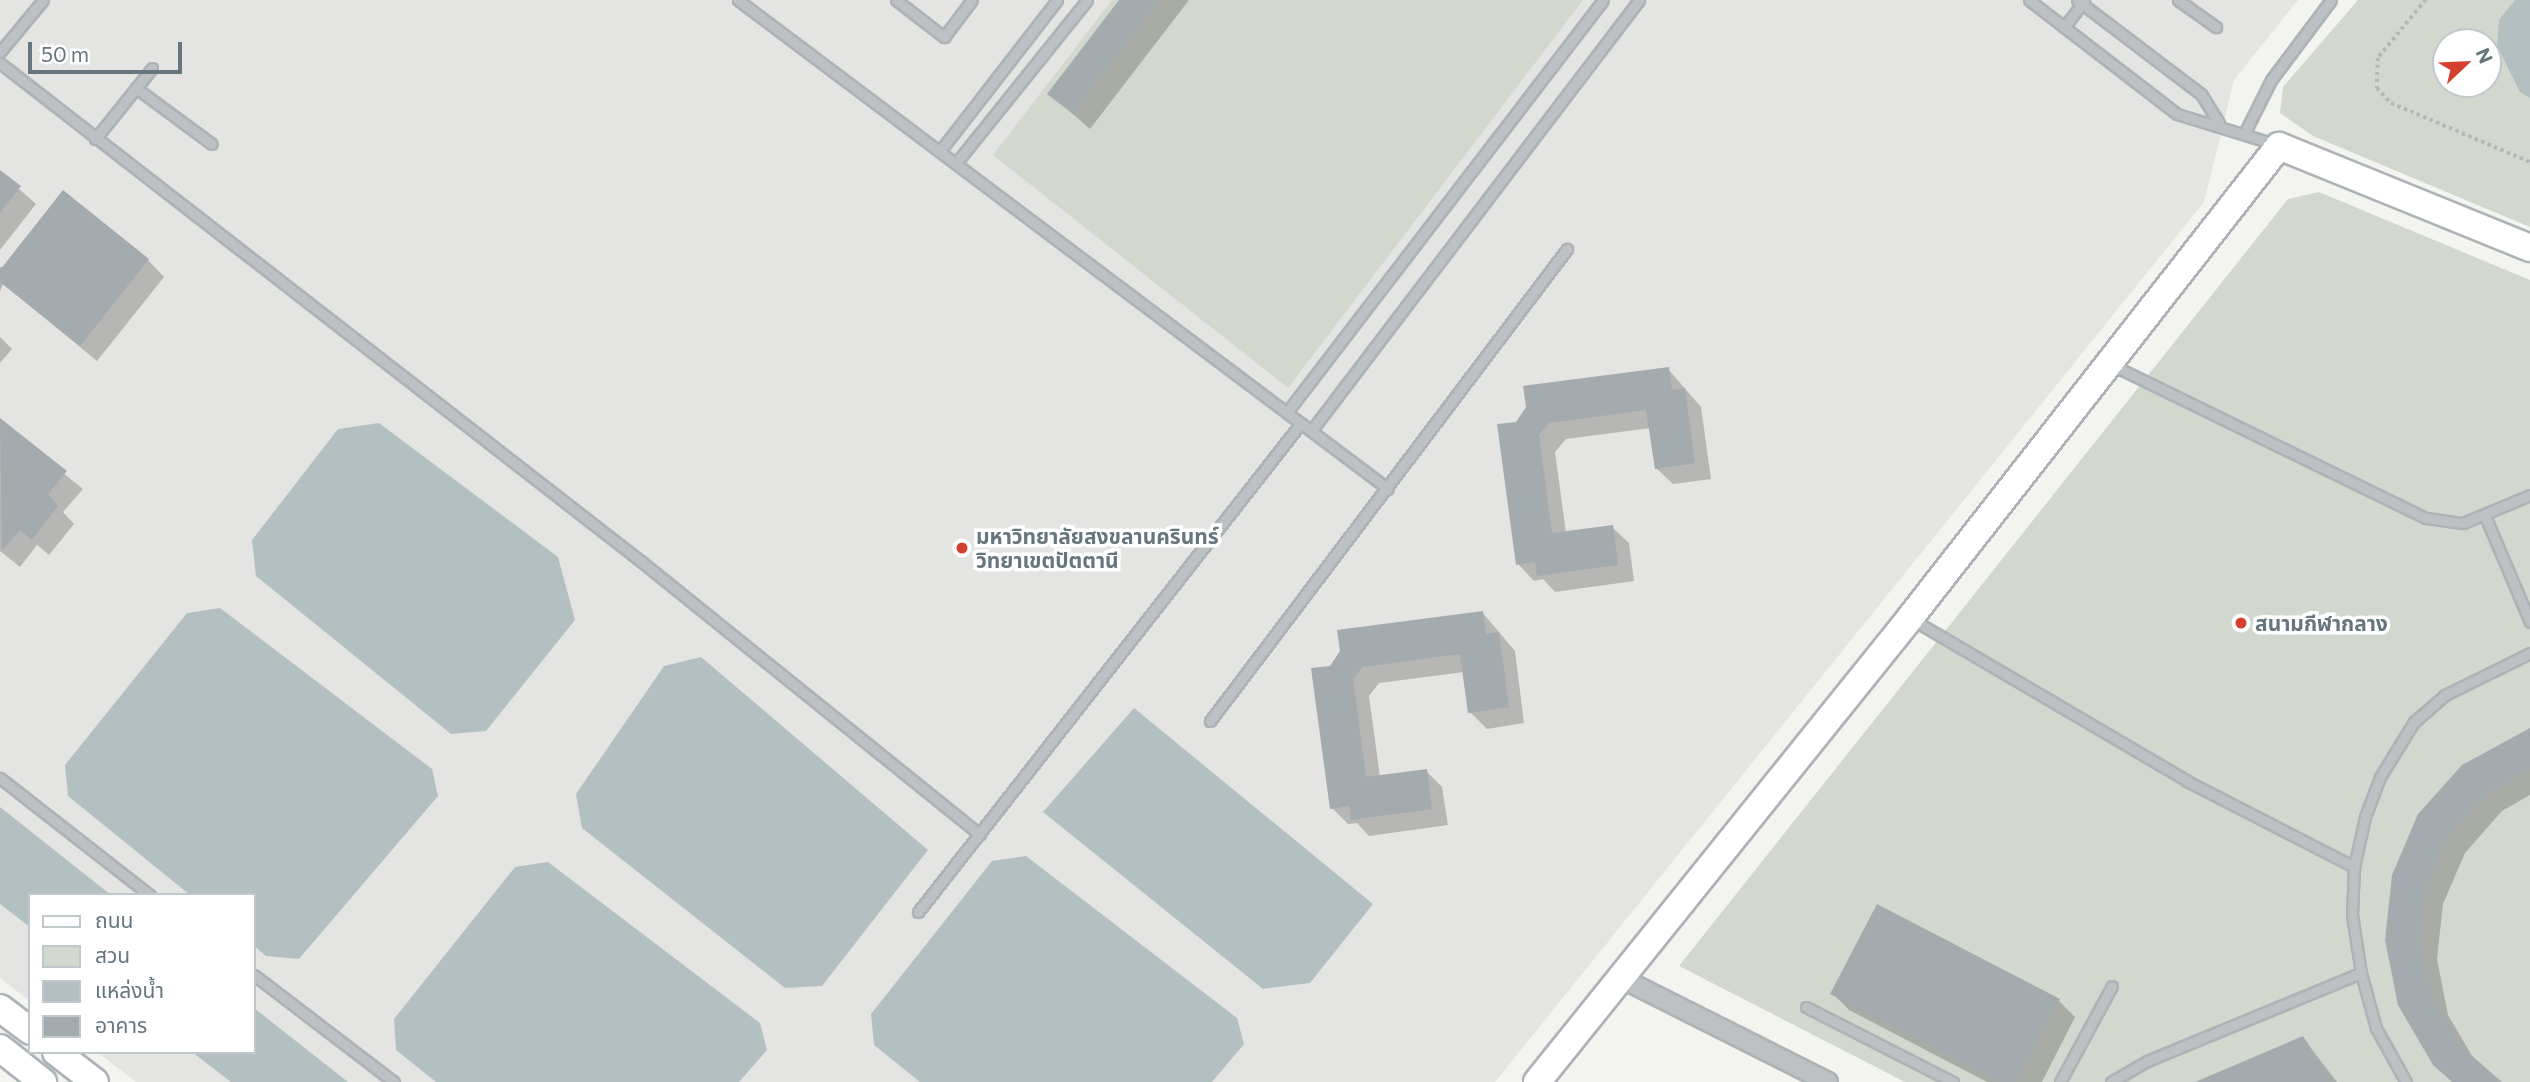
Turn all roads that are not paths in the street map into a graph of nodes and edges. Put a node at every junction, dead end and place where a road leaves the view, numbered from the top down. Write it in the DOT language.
graph roads {
  1 [pos="43,0"];
  2 [pos="738,0"];
  3 [pos="896,0"];
  4 [pos="972,0"];
  5 [pos="1057,0"];
  6 [pos="1087,0"];
  7 [pos="1604,0"];
  8 [pos="1639,0"];
  9 [pos="2029,0"];
  10 [pos="2178,0"];
  11 [pos="2331,0"];
  12 [pos="2081,1"];
  13 [pos="2064,27"];
  14 [pos="2216,27"];
  15 [pos="0,52"];
  16 [pos="0,62"];
  17 [pos="152,68"];
  18 [pos="136,88"];
  19 [pos="2219,123"];
  20 [pos="2245,132"];
  21 [pos="95,139"];
  22 [pos="212,144"];
  23 [pos="2279,146"];
  24 [pos="940,151"];
  25 [pos="956,163"];
  26 [pos="2530,248"];
  27 [pos="1567,249"];
  28 [pos="2110,364"];
  29 [pos="1287,412"];
  30 [pos="1301,423"];
  31 [pos="1311,431"];
  32 [pos="1388,489"];
  33 [pos="2530,495"];
  34 [pos="2485,516"];
  35 [pos="1910,618"];
  36 [pos="2530,622"];
  37 [pos="2530,653"];
  38 [pos="1210,721"];
  39 [pos="0,778"];
  40 [pos="980,835"];
  41 [pos="2354,867"];
  42 [pos="147,893"];
  43 [pos="918,912"];
  44 [pos="2361,973"];
  45 [pos="256,977"];
  46 [pos="1619,977"];
  47 [pos="2112,986"];
  48 [pos="1806,1007"];
  49 [pos="0,1008"];
  50 [pos="28,1029"];
  51 [pos="0,1048"];
  52 [pos="59,1054"];
  53 [pos="84,1079"];
  54 [pos="1823,1081"];
  55 [pos="43,1082"];
  56 [pos="394,1082"];
  57 [pos="1537,1082"];
  58 [pos="1953,1082"];
  59 [pos="2060,1082"];
  60 [pos="2112,1082"];
  61 [pos="2406,1082"];
  1 -- 15 [label="lane"];
  2 -- 24 [label="lane"];
  3 -- 4 [label="lane"];
  5 -- 24 [label="lane"];
  6 -- 25 [label="lane"];
  7 -- 29 [label="lane"];
  8 -- 31 [label="lane"];
  9 -- 13 [label="lane"];
  10 -- 14 [label="lane"];
  11 -- 20 [label="lane"];
  12 -- 13 [label="lane"];
  12 -- 19 [label="lane"];
  13 -- 19 [label="lane"];
  16 -- 21 [label="lane"];
  17 -- 18 [label="lane"];
  18 -- 21 [label="lane"];
  18 -- 22 [label="lane"];
  19 -- 20 [label="lane"];
  20 -- 23 [label="lane"];
  21 -- 40 [label="lane"];
  23 -- 26 [label="street"];
  23 -- 28 [label="street"];
  24 -- 25 [label="lane"];
  25 -- 29 [label="lane"];
  27 -- 32 [label="lane"];
  28 -- 34 [label="lane"];
  28 -- 35 [label="street"];
  29 -- 30 [label="lane"];
  30 -- 31 [label="lane"];
  30 -- 40 [label="lane"];
  31 -- 32 [label="lane"];
  32 -- 38 [label="lane"];
  33 -- 34 [label="lane"];
  34 -- 36 [label="lane"];
  35 -- 41 [label="lane"];
  35 -- 46 [label="street"];
  37 -- 41 [label="lane"];
  39 -- 42 [label="lane"];
  40 -- 43 [label="lane"];
  41 -- 44 [label="lane"];
  44 -- 60 [label="lane"];
  44 -- 61 [label="lane"];
  45 -- 56 [label="lane"];
  46 -- 54 [label="street"];
  46 -- 57 [label="street"];
  47 -- 59 [label="lane"];
  48 -- 58 [label="lane"];
  49 -- 50 [label="street"];
  51 -- 55 [label="street"];
  52 -- 53 [label="street"];
}
